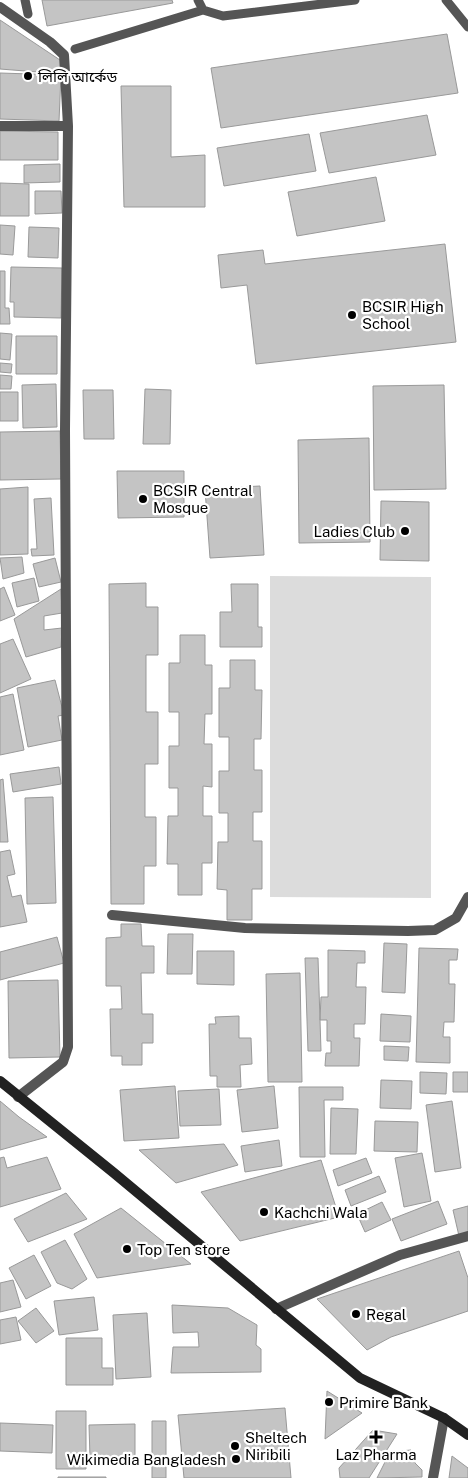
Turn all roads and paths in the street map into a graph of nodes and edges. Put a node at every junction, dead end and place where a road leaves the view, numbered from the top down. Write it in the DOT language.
graph roads {
  1 [pos="25,0"];
  2 [pos="198,0"];
  3 [pos="355,0"];
  4 [pos="446,0"];
  5 [pos="0,7"];
  6 [pos="203,10"];
  7 [pos="28,14"];
  8 [pos="468,27"];
  9 [pos="75,48"];
  10 [pos="0,126"];
  11 [pos="68,126"];
  12 [pos="468,897"];
  13 [pos="112,915"];
  14 [pos="0,1081"];
  15 [pos="18,1096"];
  16 [pos="468,1236"];
  17 [pos="276,1308"];
  18 [pos="444,1418"];
  19 [pos="468,1435"];
  20 [pos="433,1478"];
  1 -- 7 [label="lane"];
  2 -- 6 [label="lane"];
  3 -- 6 [label="lane"];
  4 -- 8 [label="lane"];
  5 -- 11 [label="street"];
  6 -- 9 [label="lane"];
  10 -- 11 [label="street"];
  11 -- 15 [label="street"];
  12 -- 13 [label="street"];
  14 -- 15 [label="street"];
  15 -- 17 [label="street"];
  16 -- 17 [label="street"];
  17 -- 18 [label="street"];
  18 -- 19 [label="street"];
  18 -- 20 [label="street"];
}
